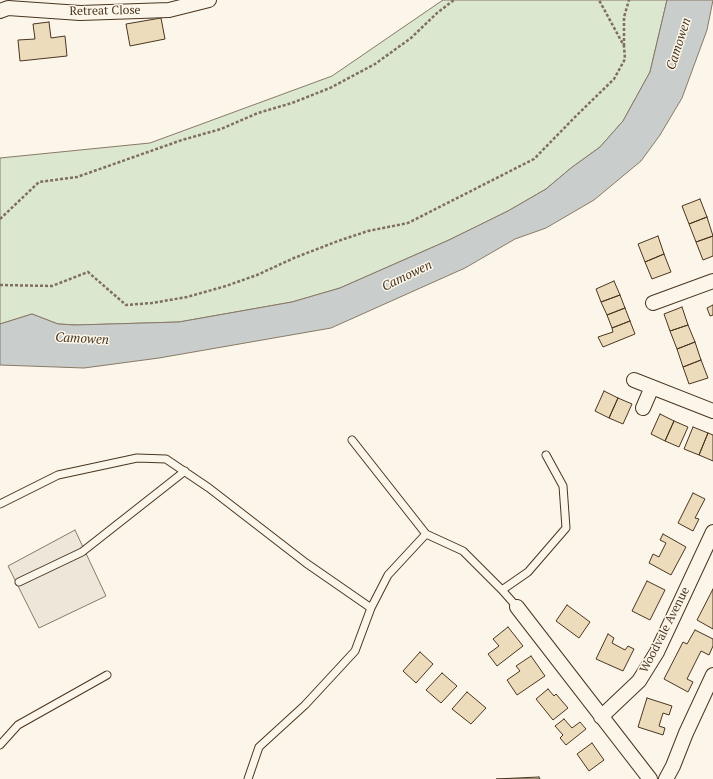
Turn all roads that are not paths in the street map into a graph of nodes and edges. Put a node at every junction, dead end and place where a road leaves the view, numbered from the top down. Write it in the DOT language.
graph roads {
  1 [pos="209,0"];
  2 [pos="0,11"];
  3 [pos="713,281"];
  4 [pos="653,303"];
  5 [pos="634,380"];
  6 [pos="652,387"];
  7 [pos="643,408"];
  8 [pos="713,411"];
  9 [pos="352,440"];
  10 [pos="546,455"];
  11 [pos="185,471"];
  12 [pos="0,504"];
  13 [pos="713,532"];
  14 [pos="426,534"];
  15 [pos="20,582"];
  16 [pos="502,590"];
  17 [pos="517,607"];
  18 [pos="371,608"];
  19 [pos="106,675"];
  20 [pos="713,675"];
  21 [pos="601,716"];
  22 [pos="0,745"];
  23 [pos="248,779"];
  24 [pos="650,779"];
  25 [pos="666,779"];
  1 -- 2 [label="street, Retreat Close"];
  3 -- 4 [label="street"];
  5 -- 6 [label="street"];
  6 -- 7 [label="street"];
  6 -- 8 [label="street"];
  9 -- 14 [label="lane"];
  10 -- 16 [label="lane"];
  11 -- 12 [label="lane"];
  11 -- 15 [label="lane"];
  11 -- 18 [label="lane"];
  13 -- 21 [label="street, Woodvale Avenue"];
  14 -- 16 [label="lane"];
  14 -- 18 [label="lane"];
  16 -- 17 [label="lane"];
  17 -- 21 [label="street"];
  18 -- 23 [label="lane"];
  19 -- 22 [label="lane"];
  20 -- 25 [label="street"];
  21 -- 24 [label="street"];
}
